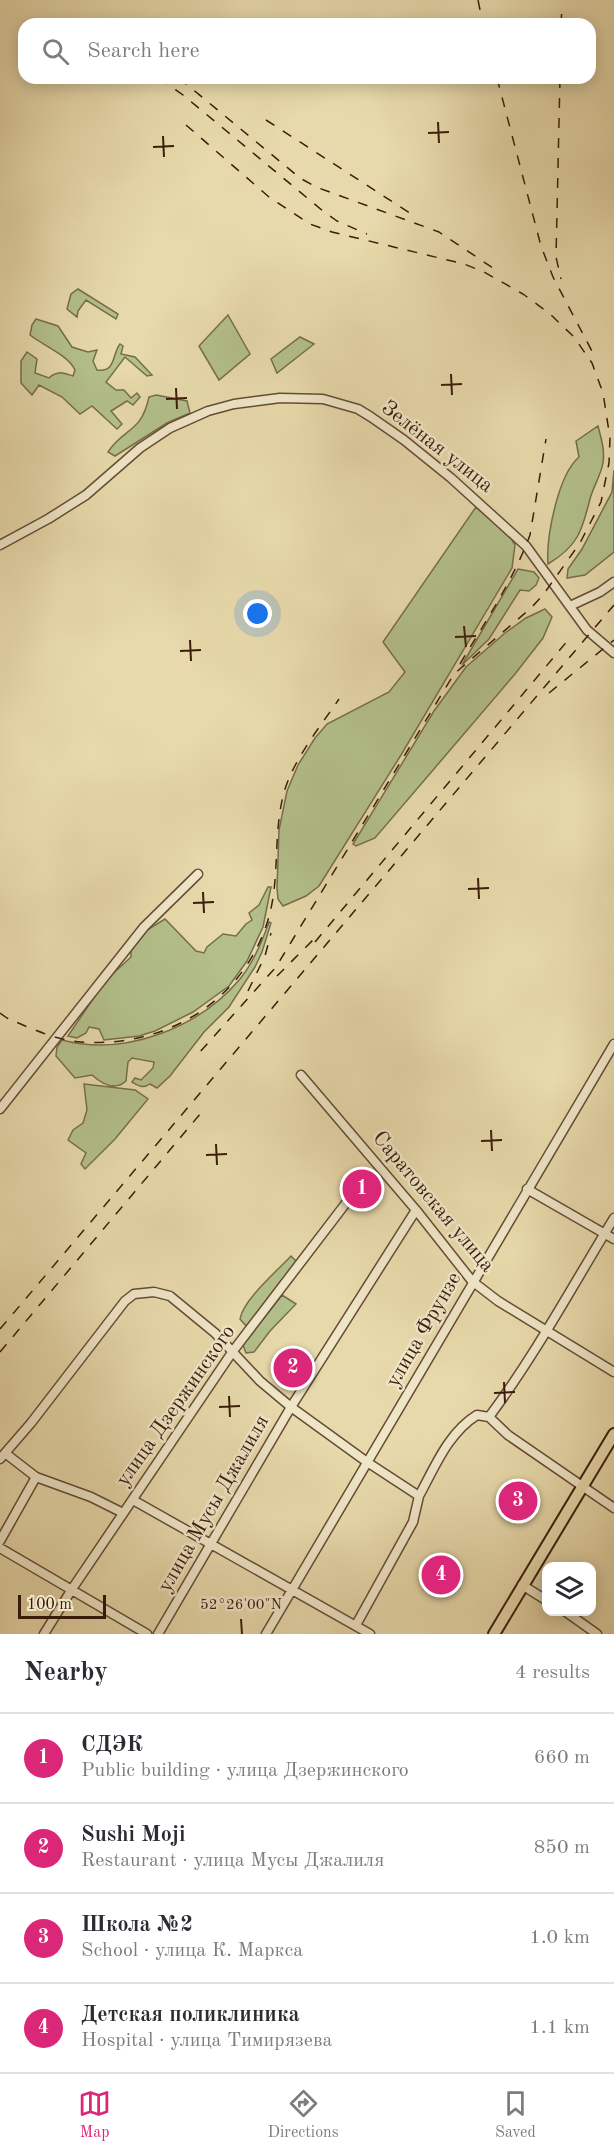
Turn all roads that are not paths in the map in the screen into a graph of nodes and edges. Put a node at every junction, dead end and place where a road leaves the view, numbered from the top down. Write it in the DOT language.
graph roads {
  1 [pos="0,545"];
  2 [pos="614,582"];
  3 [pos="570,606"];
  4 [pos="614,653"];
  5 [pos="198,874"];
  6 [pos="614,1044"];
  7 [pos="302,1075"];
  8 [pos="0,1109"];
  9 [pos="527,1189"];
  10 [pos="346,1203"];
  11 [pos="416,1210"];
  12 [pos="614,1218"];
  13 [pos="604,1234"];
  14 [pos="614,1239"];
  15 [pos="472,1281"];
  16 [pos="547,1331"];
  17 [pos="233,1351"];
  18 [pos="614,1372"];
  19 [pos="291,1407"];
  20 [pos="489,1417"];
  21 [pos="614,1434"];
  22 [pos="2,1456"];
  23 [pos="367,1462"];
  24 [pos="36,1477"];
  25 [pos="583,1486"];
  26 [pos="419,1496"];
  27 [pos="133,1500"];
  28 [pos="614,1508"];
  29 [pos="123,1513"];
  30 [pos="0,1541"];
  31 [pos="211,1544"];
  32 [pos="0,1548"];
  33 [pos="522,1585"];
  34 [pos="72,1589"];
  35 [pos="293,1589"];
  36 [pos="542,1598"];
  37 [pos="573,1616"];
  38 [pos="356,1625"];
  39 [pos="368,1633"];
  40 [pos="44,1634"];
  41 [pos="147,1634"];
  42 [pos="158,1634"];
  43 [pos="266,1634"];
  44 [pos="494,1634"];
  45 [pos="597,1634"];
  1 -- 3 [label="street, Зелёная улица"];
  2 -- 3 [label="street"];
  3 -- 4 [label="street, Зелёная улица"];
  5 -- 8 [label="street"];
  6 -- 9 [label="street, улица Фрунзе"];
  7 -- 11 [label="street, Саратовская улица"];
  9 -- 13 [label="street"];
  9 -- 15 [label="street, улица Фрунзе"];
  10 -- 17 [label="street, улица Дзержинского"];
  11 -- 15 [label="street, Саратовская улица"];
  11 -- 19 [label="street, улица Мусы Джалиля"];
  12 -- 13 [label="street"];
  13 -- 14 [label="street"];
  13 -- 16 [label="street"];
  15 -- 16 [label="street, Саратовская улица"];
  15 -- 23 [label="street, улица Фрунзе"];
  16 -- 18 [label="street, Саратовская улица"];
  16 -- 20 [label="street"];
  17 -- 19 [label="street"];
  17 -- 22 [label="street"];
  17 -- 27 [label="street, улица Дзержинского"];
  19 -- 23 [label="street"];
  19 -- 31 [label="street, улица Мусы Джалиля"];
  20 -- 25 [label="street"];
  20 -- 26 [label="street"];
  21 -- 25 [label="main road"];
  22 -- 24 [label="street"];
  23 -- 26 [label="street"];
  23 -- 35 [label="street, улица Фрунзе"];
  24 -- 29 [label="street"];
  24 -- 30 [label="street"];
  25 -- 28 [label="street"];
  25 -- 33 [label="main road"];
  26 -- 38 [label="street"];
  27 -- 29 [label="street, улица Дзержинского"];
  27 -- 31 [label="street"];
  29 -- 34 [label="street, улица Дзержинского"];
  31 -- 35 [label="street"];
  31 -- 42 [label="street, улица Мусы Джалиля"];
  32 -- 34 [label="street"];
  33 -- 36 [label="street"];
  33 -- 44 [label="main road"];
  34 -- 40 [label="street, улица Дзержинского"];
  34 -- 41 [label="street"];
  35 -- 38 [label="street"];
  35 -- 43 [label="street, улица Фрунзе"];
  37 -- 45 [label="street"];
  38 -- 39 [label="street"];
}
